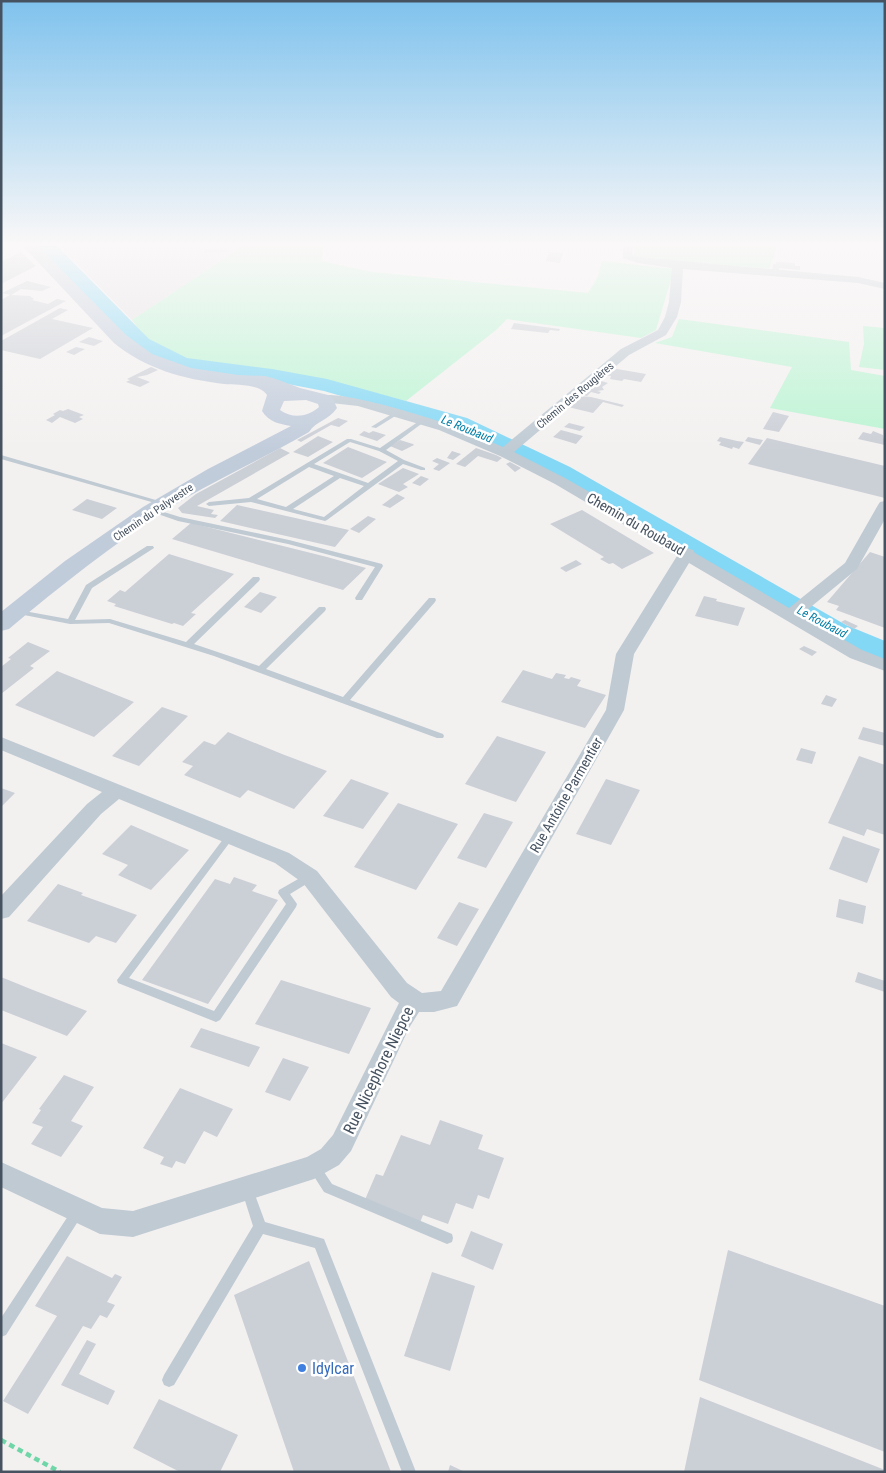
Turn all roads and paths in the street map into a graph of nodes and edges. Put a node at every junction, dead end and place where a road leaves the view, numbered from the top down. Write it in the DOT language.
graph roads {
  1 [pos="98,315"];
  2 [pos="672,315"];
  3 [pos="242,380"];
  4 [pos="301,394"];
  5 [pos="278,410"];
  6 [pos="318,410"];
  7 [pos="397,413"];
  8 [pos="422,421"];
  9 [pos="374,427"];
  10 [pos="273,443"];
  11 [pos="510,449"];
  12 [pos="381,450"];
  13 [pos="1,457"];
  14 [pos="402,461"];
  15 [pos="309,465"];
  16 [pos="423,469"];
  17 [pos="339,476"];
  18 [pos="369,486"];
  19 [pos="251,500"];
  20 [pos="209,504"];
  21 [pos="885,505"];
  22 [pos="159,508"];
  23 [pos="286,510"];
  24 [pos="150,548"];
  25 [pos="687,553"];
  26 [pos="256,580"];
  27 [pos="40,592"];
  28 [pos="359,598"];
  29 [pos="432,600"];
  30 [pos="322,609"];
  31 [pos="24,613"];
  32 [pos="792,615"];
  33 [pos="70,622"];
  34 [pos="1,624"];
  35 [pos="1,638"];
  36 [pos="188,645"];
  37 [pos="885,666"];
  38 [pos="260,670"];
  39 [pos="344,701"];
  40 [pos="440,736"];
  41 [pos="1,743"];
  42 [pos="116,791"];
  43 [pos="230,836"];
  44 [pos="310,877"];
  45 [pos="1,911"];
  46 [pos="413,1001"];
  47 [pos="314,1167"];
  48 [pos="1,1174"];
  49 [pos="247,1188"];
  50 [pos="79,1211"];
  51 [pos="260,1227"];
  52 [pos="447,1238"];
  53 [pos="1,1330"];
  54 [pos="169,1380"];
  55 [pos="1,1440"];
  56 [pos="409,1471"];
  57 [pos="60,1472"];
  1 -- 3 [label="street"];
  2 -- 11 [label="street, Chemin des Rougières"];
  3 -- 4 [label="street"];
  3 -- 5 [label="street"];
  4 -- 5 [label="street"];
  4 -- 6 [label="street"];
  5 -- 6 [label="street"];
  5 -- 10 [label="street, Chemin du Palyvestre"];
  6 -- 7 [label="street, Chemin du Roubaud"];
  6 -- 10 [label="street, Chemin du Palyvestre"];
  7 -- 8 [label="street, Chemin du Roubaud"];
  7 -- 9 [label="lane"];
  8 -- 11 [label="street, Chemin du Roubaud"];
  8 -- 12 [label="lane"];
  10 -- 22 [label="street, Chemin du Palyvestre"];
  11 -- 25 [label="street, Chemin du Roubaud"];
  12 -- 14 [label="lane"];
  12 -- 15 [label="lane"];
  13 -- 22 [label="lane"];
  14 -- 16 [label="lane"];
  14 -- 18 [label="lane"];
  15 -- 17 [label="lane"];
  15 -- 19 [label="lane"];
  17 -- 18 [label="lane"];
  17 -- 23 [label="lane"];
  18 -- 23 [label="lane"];
  19 -- 20 [label="lane"];
  19 -- 23 [label="lane"];
  21 -- 32 [label="street"];
  22 -- 27 [label="street, Chemin du Palyvestre"];
  22 -- 28 [label="lane"];
  24 -- 33 [label="lane"];
  25 -- 32 [label="street, Chemin du Roubaud"];
  25 -- 46 [label="street, Rue Antoine Parmentier"];
  26 -- 36 [label="lane"];
  27 -- 31 [label="street, Chemin du Palyvestre"];
  27 -- 34 [label="street, Chemin du Palyvestre"];
  29 -- 39 [label="lane"];
  30 -- 38 [label="lane"];
  31 -- 33 [label="lane"];
  31 -- 35 [label="street, Chemin du Palyvestre"];
  32 -- 37 [label="street, Chemin du Roubaud"];
  33 -- 36 [label="lane"];
  36 -- 38 [label="lane"];
  38 -- 39 [label="lane"];
  39 -- 40 [label="lane"];
  41 -- 42 [label="street, Rue Nicephore Niepce"];
  42 -- 43 [label="street, Rue Nicephore Niepce"];
  42 -- 45 [label="street"];
  43 -- 44 [label="street, Rue Nicephore Niepce"];
  43 -- 44 [label="lane"];
  44 -- 46 [label="street, Rue Nicephore Niepce"];
  46 -- 47 [label="street, Rue Nicephore Niepce"];
  47 -- 49 [label="street, Rue Nicephore Niepce"];
  47 -- 52 [label="lane"];
  48 -- 50 [label="street, Rue Nicephore Niepce"];
  49 -- 50 [label="street, Rue Nicephore Niepce"];
  49 -- 51 [label="lane"];
  50 -- 53 [label="lane"];
  51 -- 54 [label="lane"];
  51 -- 56 [label="lane"];
  55 -- 57 [label="path"];
}
